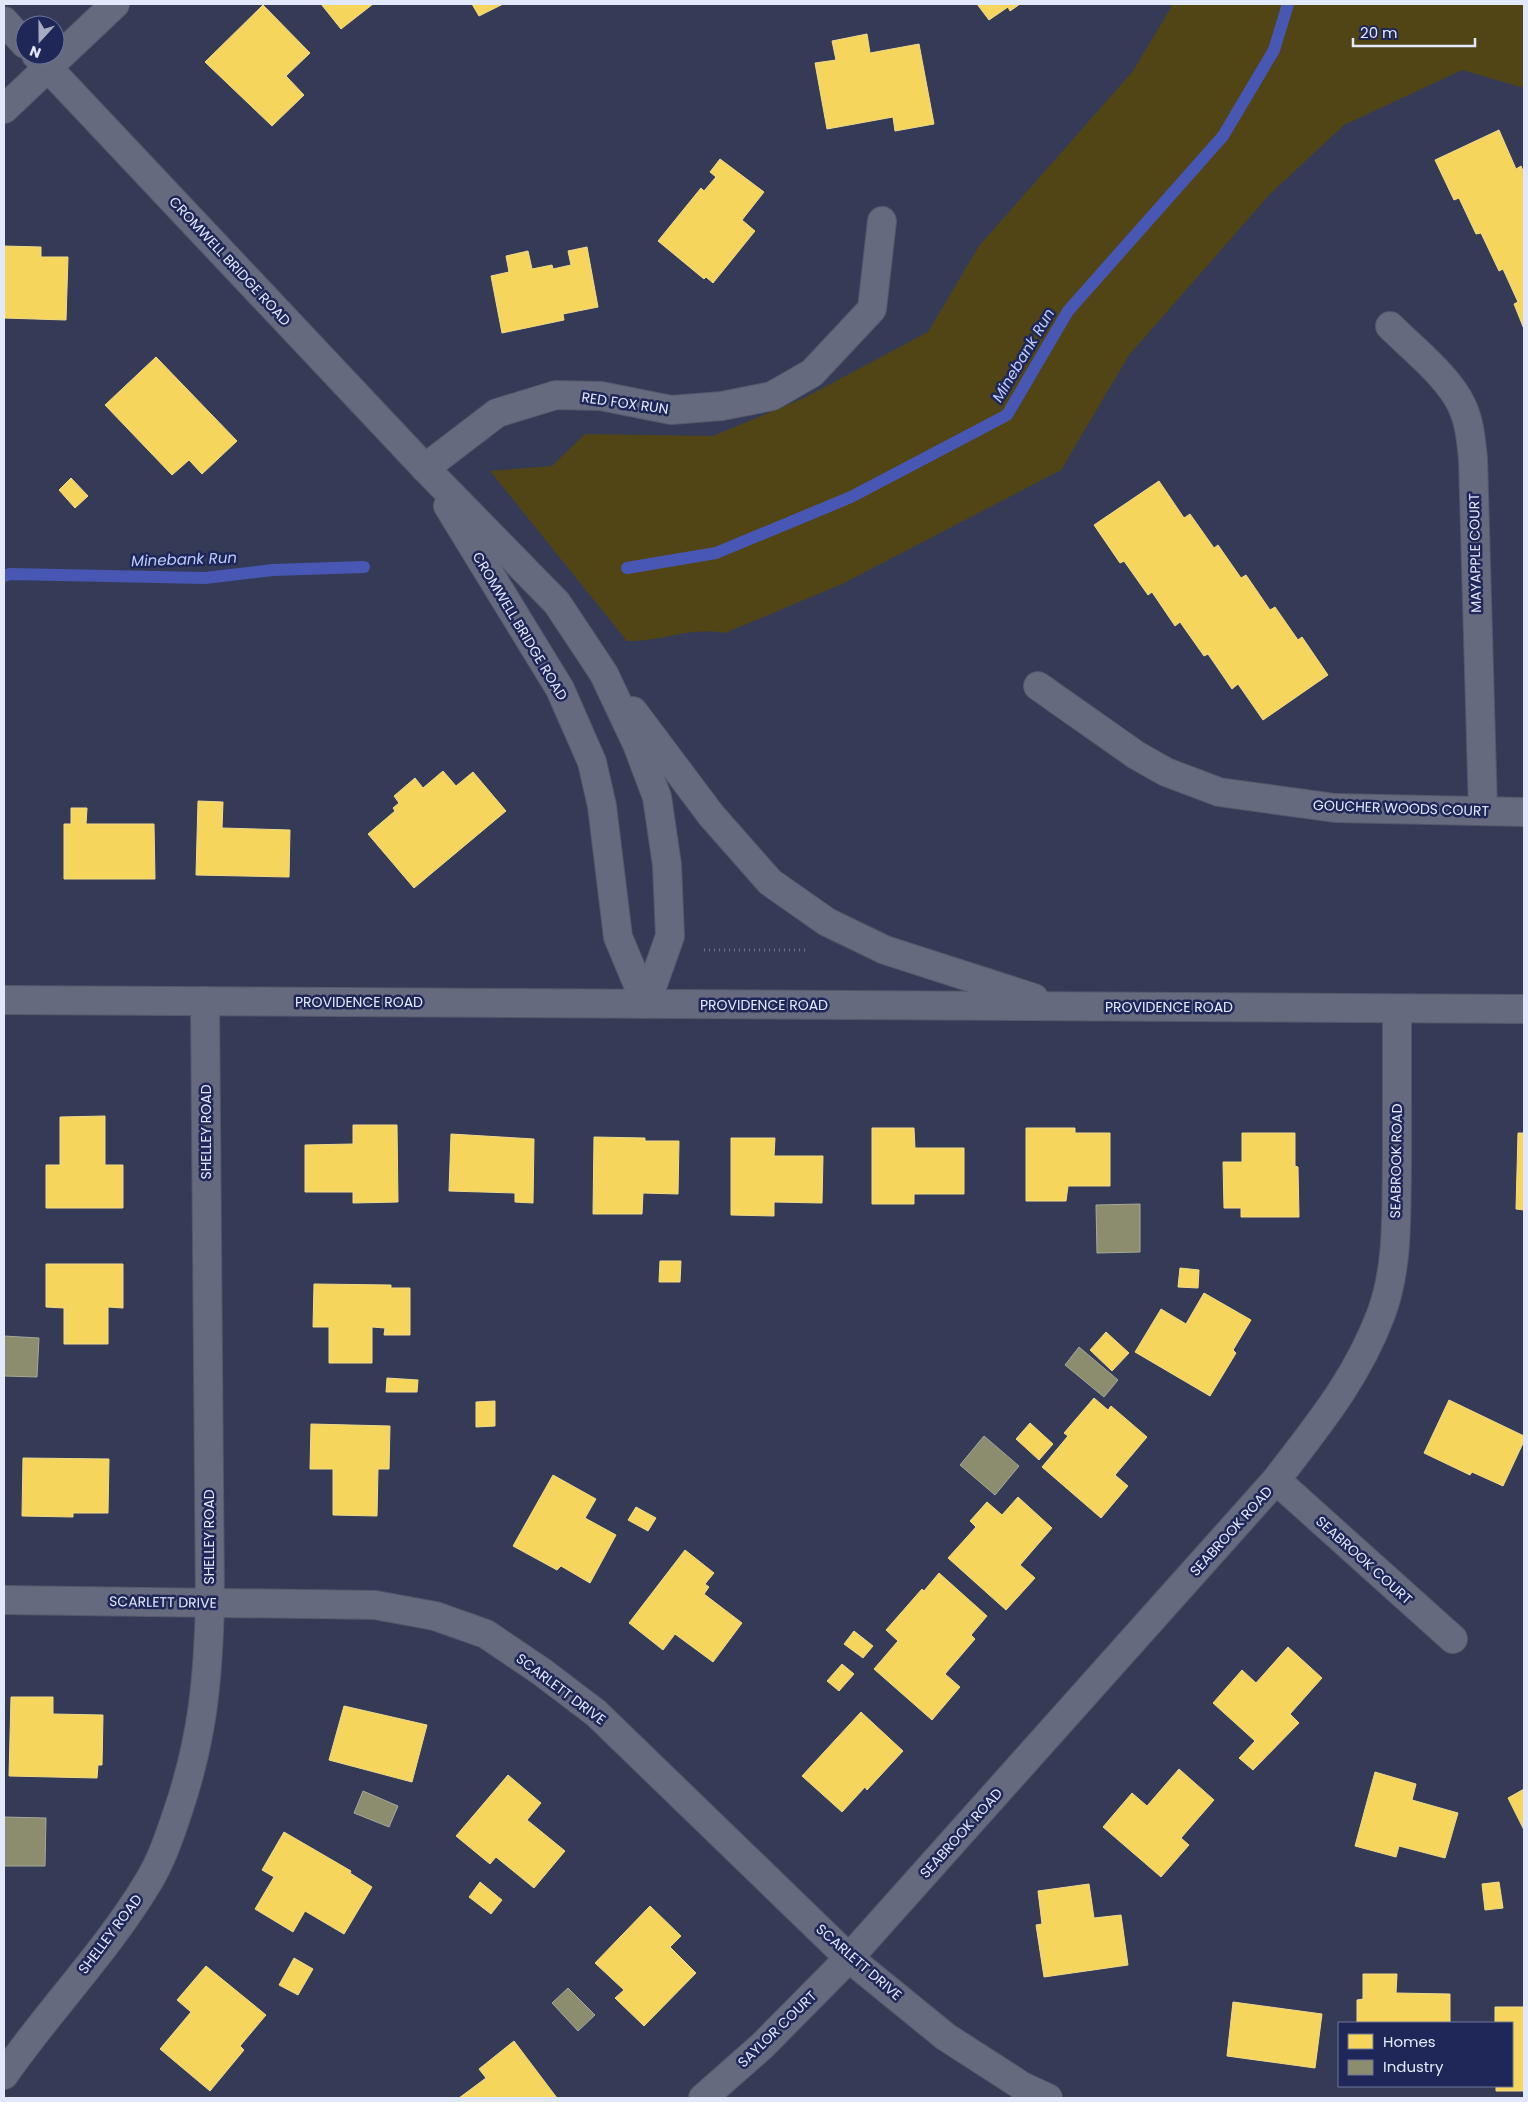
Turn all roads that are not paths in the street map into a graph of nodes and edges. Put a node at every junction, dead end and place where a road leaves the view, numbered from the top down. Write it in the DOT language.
graph roads {
  1 [pos="115,4"];
  2 [pos="4,21"];
  3 [pos="15,33"];
  4 [pos="65,43"];
  5 [pos="39,65"];
  6 [pos="46,65"];
  7 [pos="4,109"];
  8 [pos="882,221"];
  9 [pos="1390,326"];
  10 [pos="425,468"];
  11 [pos="604,674"];
  12 [pos="1038,686"];
  13 [pos="1483,811"];
  14 [pos="1524,812"];
  15 [pos="4,1000"];
  16 [pos="205,1001"];
  17 [pos="646,1004"];
  18 [pos="1062,1006"];
  19 [pos="1397,1008"];
  20 [pos="1524,1009"];
  21 [pos="1276,1480"];
  22 [pos="4,1600"];
  23 [pos="210,1602"];
  24 [pos="1453,1639"];
  25 [pos="849,1958"];
  26 [pos="4,2075"];
  27 [pos="703,2098"];
  28 [pos="1048,2098"];
  1 -- 4 [label="street"];
  2 -- 3 [label="street"];
  5 -- 7 [label="street"];
  6 -- 10 [label="street, CROMWELL BRIDGE ROAD"];
  8 -- 10 [label="street, RED FOX RUN"];
  9 -- 13 [label="street, MAYAPPLE COURT"];
  10 -- 11 [label="street, CROMWELL BRIDGE ROAD"];
  10 -- 17 [label="street, CROMWELL BRIDGE ROAD"];
  11 -- 17 [label="street, CROMWELL BRIDGE ROAD"];
  11 -- 18 [label="street"];
  12 -- 13 [label="street, GOUCHER WOODS COURT"];
  13 -- 14 [label="street, GOUCHER WOODS COURT"];
  15 -- 16 [label="street, PROVIDENCE ROAD"];
  16 -- 17 [label="street, PROVIDENCE ROAD"];
  16 -- 23 [label="street, SHELLEY ROAD"];
  17 -- 18 [label="street, PROVIDENCE ROAD"];
  18 -- 19 [label="street, PROVIDENCE ROAD"];
  19 -- 20 [label="street, PROVIDENCE ROAD"];
  19 -- 21 [label="street, SEABROOK ROAD"];
  21 -- 24 [label="street, SEABROOK COURT"];
  21 -- 25 [label="street, SEABROOK ROAD"];
  22 -- 23 [label="street, SCARLETT DRIVE"];
  23 -- 25 [label="street, SCARLETT DRIVE"];
  23 -- 26 [label="street, SHELLEY ROAD"];
  25 -- 27 [label="street, SAYLOR COURT"];
  25 -- 28 [label="street, SCARLETT DRIVE"];
}
